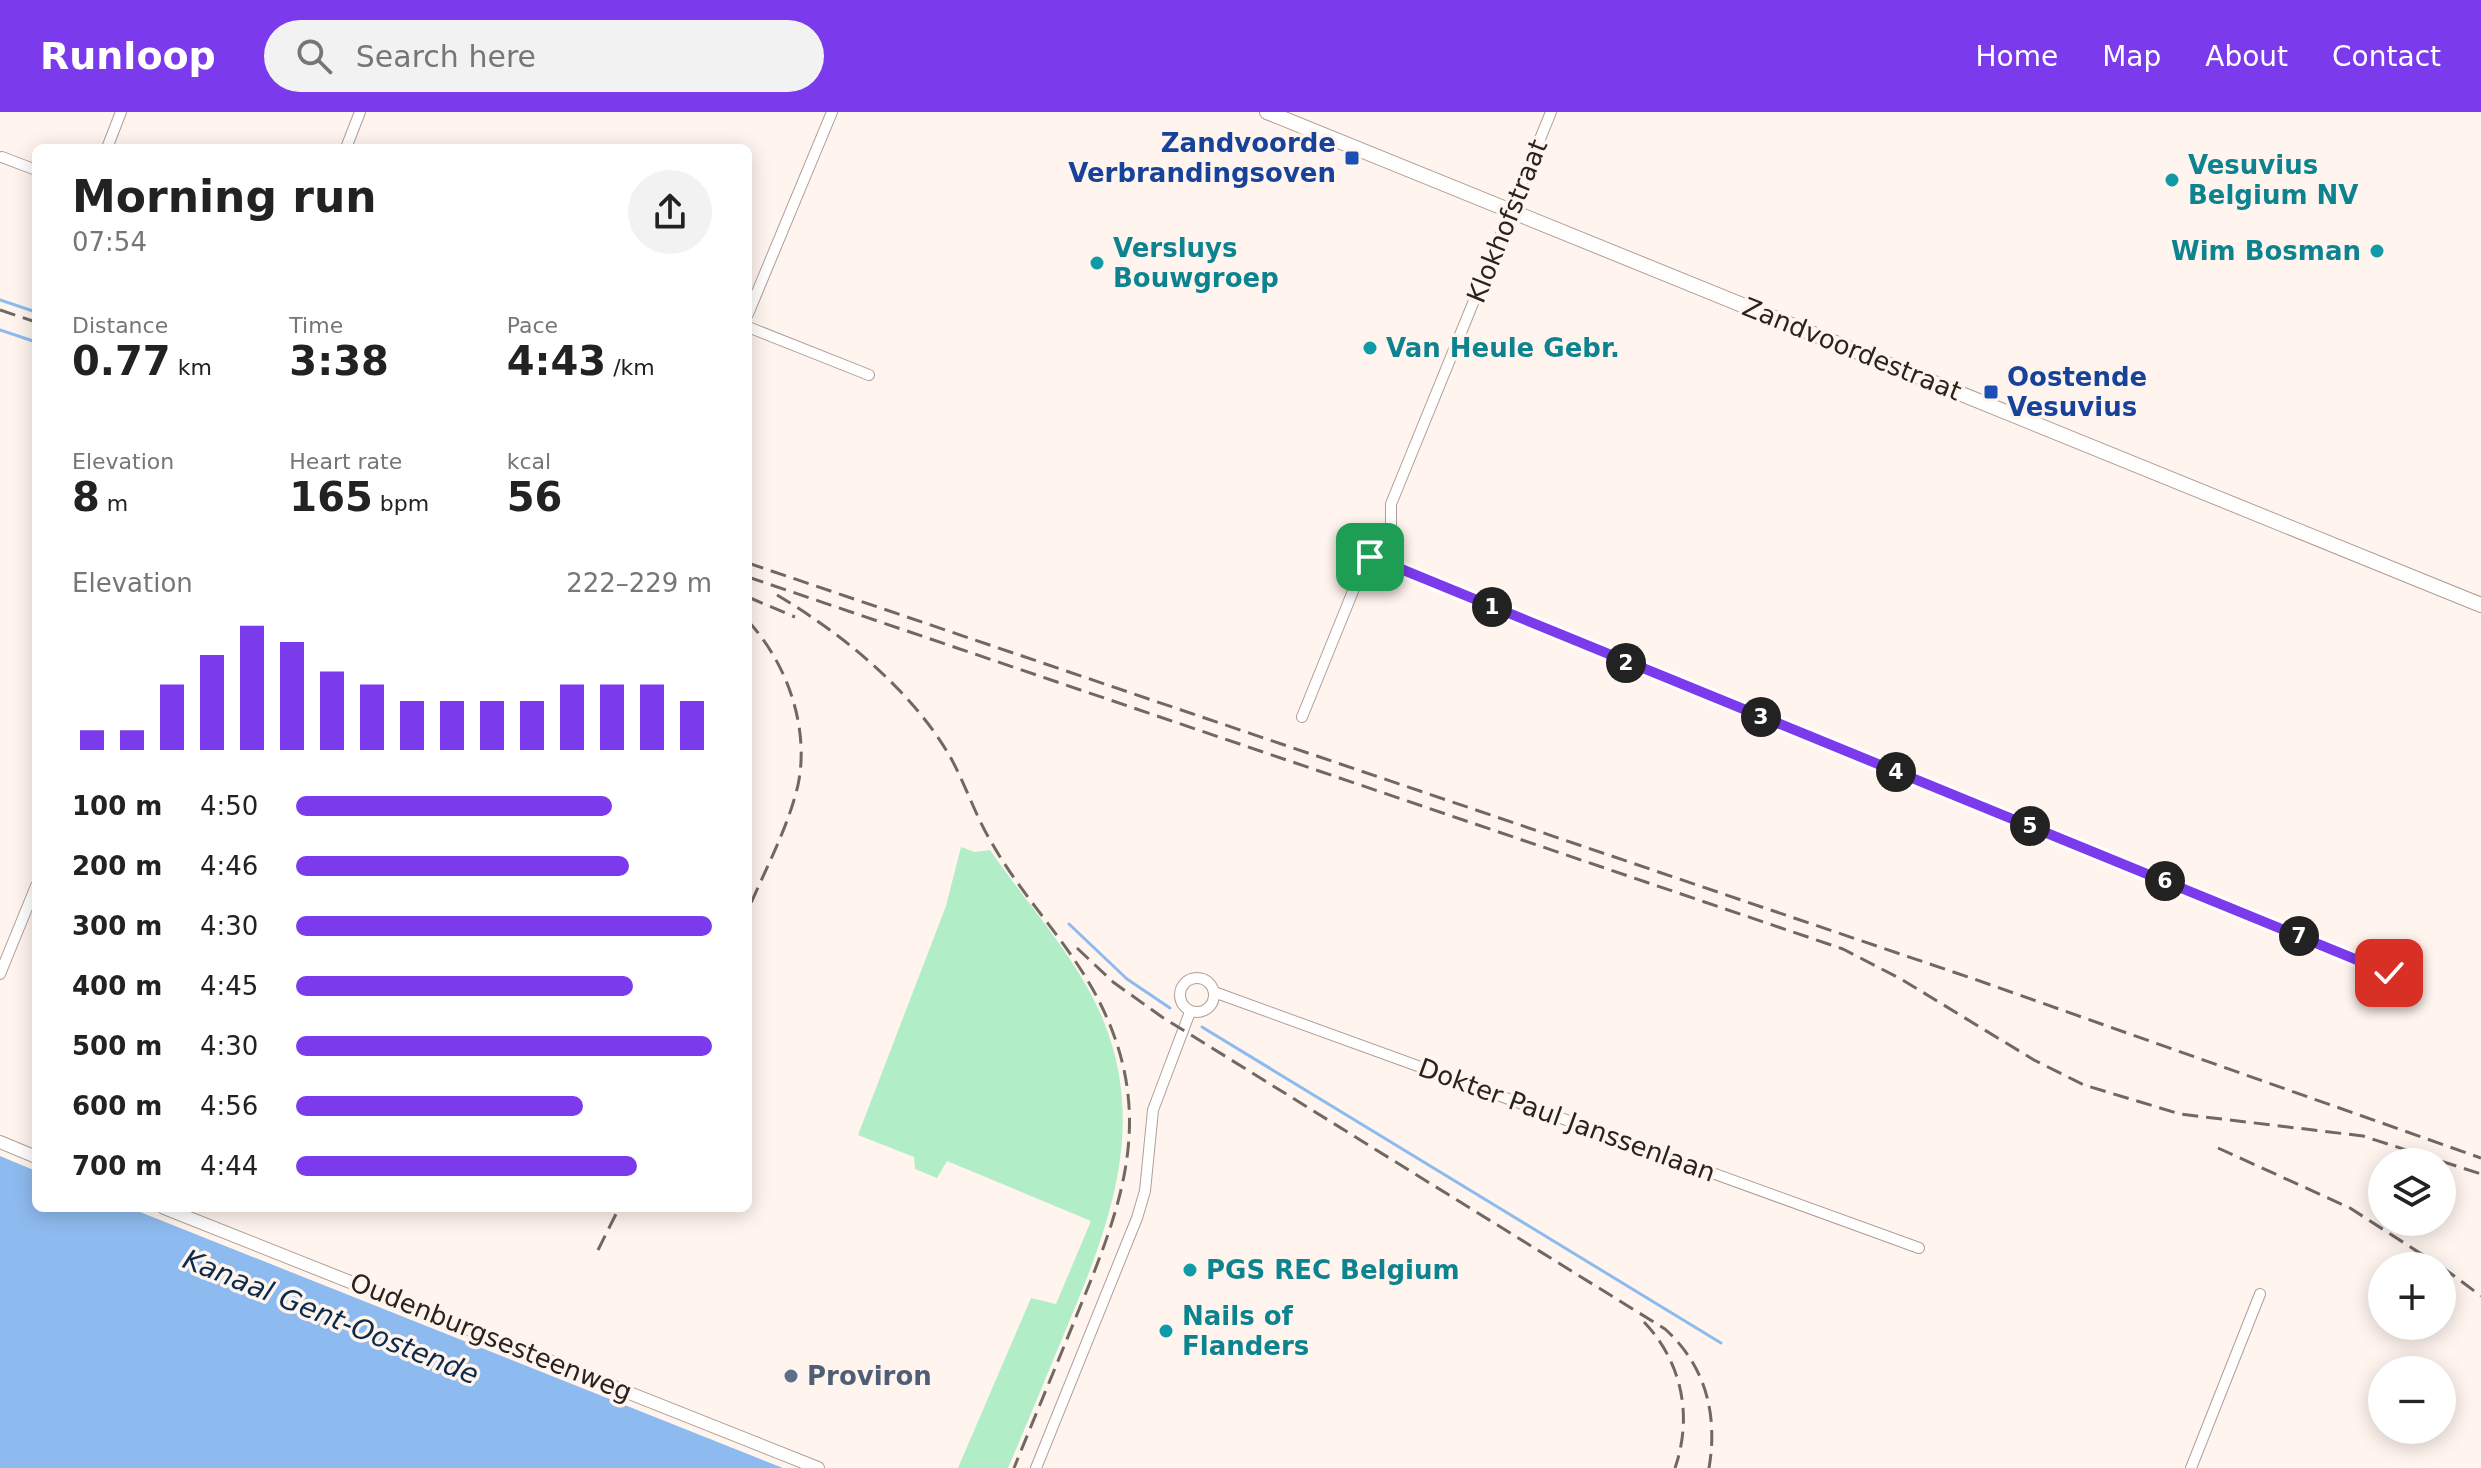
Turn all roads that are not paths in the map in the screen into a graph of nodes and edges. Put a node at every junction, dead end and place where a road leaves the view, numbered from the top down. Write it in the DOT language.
graph roads {
  1 [pos="121,112"];
  2 [pos="360,112"];
  3 [pos="832,112"];
  4 [pos="1267,112"];
  5 [pos="1551,112"];
  6 [pos="109,144"];
  7 [pos="348,144"];
  8 [pos="2,157"];
  9 [pos="32,168"];
  10 [pos="1510,211"];
  11 [pos="752,304"];
  12 [pos="752,329"];
  13 [pos="869,375"];
  14 [pos="1391,550"];
  15 [pos="2481,605"];
  16 [pos="1302,717"];
  17 [pos="32,896"];
  18 [pos="2389,973"];
  19 [pos="0,974"];
  20 [pos="1214,992"];
  21 [pos="1190,1012"];
  22 [pos="0,1142"];
  23 [pos="32,1155"];
  24 [pos="174,1212"];
  25 [pos="1919,1248"];
  26 [pos="2260,1294"];
  27 [pos="818,1468"];
  28 [pos="1036,1468"];
  29 [pos="2191,1468"];
  1 -- 6 [label="street"];
  2 -- 7 [label="street"];
  3 -- 11 [label="street"];
  4 -- 10 [label="main road, Zandvoordestraat"];
  5 -- 10 [label="street, Klokhofstraat"];
  8 -- 9 [label="street"];
  10 -- 14 [label="street, Klokhofstraat"];
  10 -- 15 [label="main road, Zandvoordestraat"];
  12 -- 13 [label="street"];
  14 -- 16 [label="street"];
  14 -- 18 [label="street"];
  17 -- 19 [label="street"];
  20 -- 21 [label="street, Dokter Paul Janssenlaan"];
  20 -- 21 [label="street, Dokter Paul Janssenlaan"];
  20 -- 25 [label="street, Dokter Paul Janssenlaan"];
  21 -- 28 [label="street, Dokter Paul Janssenlaan"];
  22 -- 23 [label="street"];
  24 -- 27 [label="street, Oudenburgsesteenweg"];
  26 -- 29 [label="street"];
}
